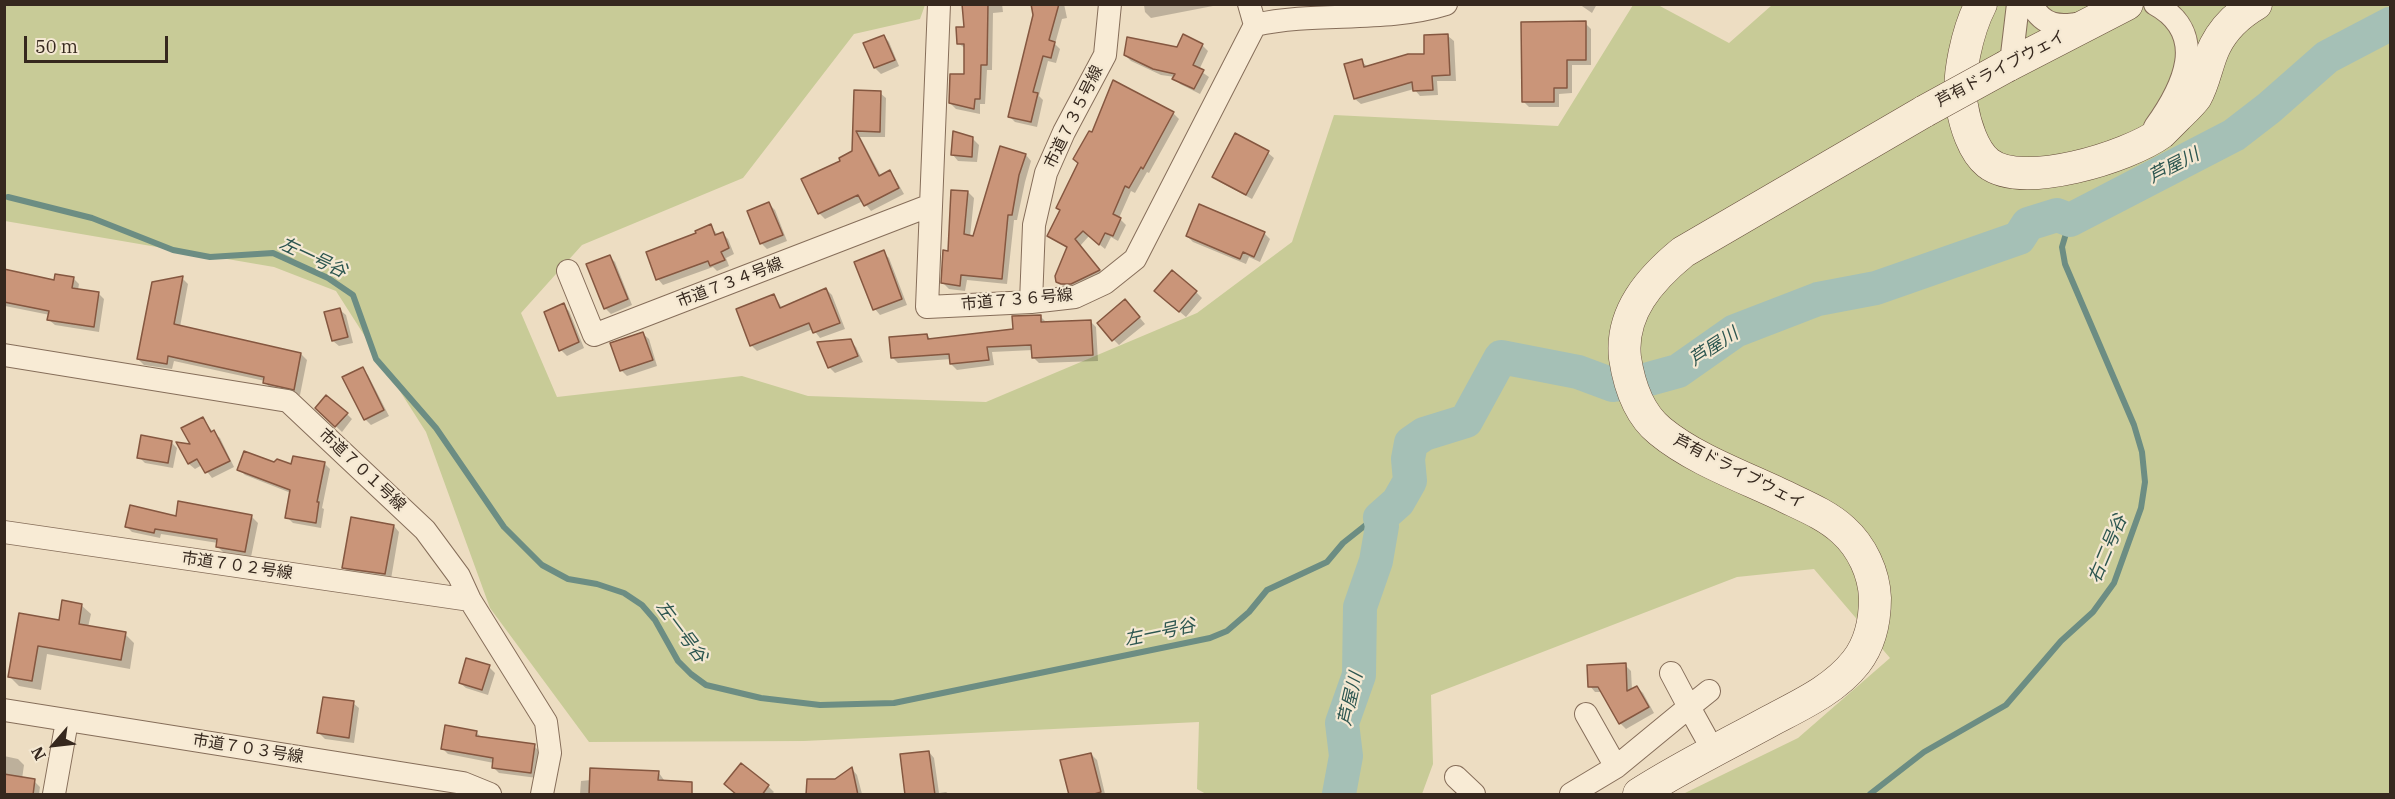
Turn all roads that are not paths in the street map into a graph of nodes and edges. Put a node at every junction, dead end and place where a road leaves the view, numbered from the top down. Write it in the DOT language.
graph roads {
  1 [pos="939,4"];
  2 [pos="1110,4"];
  3 [pos="1446,4"];
  4 [pos="1981,4"];
  5 [pos="2018,4"];
  6 [pos="2031,4"];
  7 [pos="2127,4"];
  8 [pos="2156,4"];
  9 [pos="2256,4"];
  10 [pos="1382,9"];
  11 [pos="1252,15"];
  12 [pos="2091,22"];
  13 [pos="2009,64"];
  14 [pos="2143,142"];
  15 [pos="931,205"];
  16 [pos="568,271"];
  17 [pos="1032,302"];
  18 [pos="4,355"];
  19 [pos="4,532"];
  20 [pos="470,600"];
  21 [pos="1671,673"];
  22 [pos="1709,691"];
  23 [pos="1689,707"];
  24 [pos="4,711"];
  25 [pos="1586,714"];
  26 [pos="67,721"];
  27 [pos="1713,752"];
  28 [pos="1616,767"];
  29 [pos="1456,777"];
  30 [pos="1652,789"];
  31 [pos="54,795"];
  32 [pos="490,795"];
  33 [pos="542,795"];
  34 [pos="1474,795"];
  35 [pos="1571,795"];
  1 -- 15 [label="street, 市道７３６号線"];
  2 -- 17 [label="street, 市道７３５号線"];
  3 -- 10 [label="street"];
  4 -- 14 [label="street"];
  5 -- 13 [label="street"];
  6 -- 12 [label="street"];
  7 -- 12 [label="street, 芦有ドライブウェイ"];
  8 -- 14 [label="street"];
  9 -- 14 [label="street"];
  10 -- 11 [label="street"];
  11 -- 17 [label="street, 市道７３６号線"];
  12 -- 13 [label="street, 芦有ドライブウェイ"];
  13 -- 27 [label="street, 芦有ドライブウェイ, bridge"];
  15 -- 16 [label="street, 市道７３４号線"];
  15 -- 17 [label="street, 市道７３６号線"];
  18 -- 20 [label="street, 市道７０１号線"];
  19 -- 20 [label="street, 市道７０２号線"];
  20 -- 33 [label="street, 市道７０１号線"];
  21 -- 23 [label="street"];
  22 -- 23 [label="street"];
  23 -- 27 [label="street"];
  23 -- 28 [label="street"];
  24 -- 26 [label="street, 市道７０３号線"];
  25 -- 28 [label="street"];
  26 -- 31 [label="street"];
  26 -- 32 [label="street, 市道７０３号線"];
  27 -- 30 [label="street, 芦有ドライブウェイ"];
  28 -- 35 [label="street"];
  29 -- 34 [label="street"];
}
